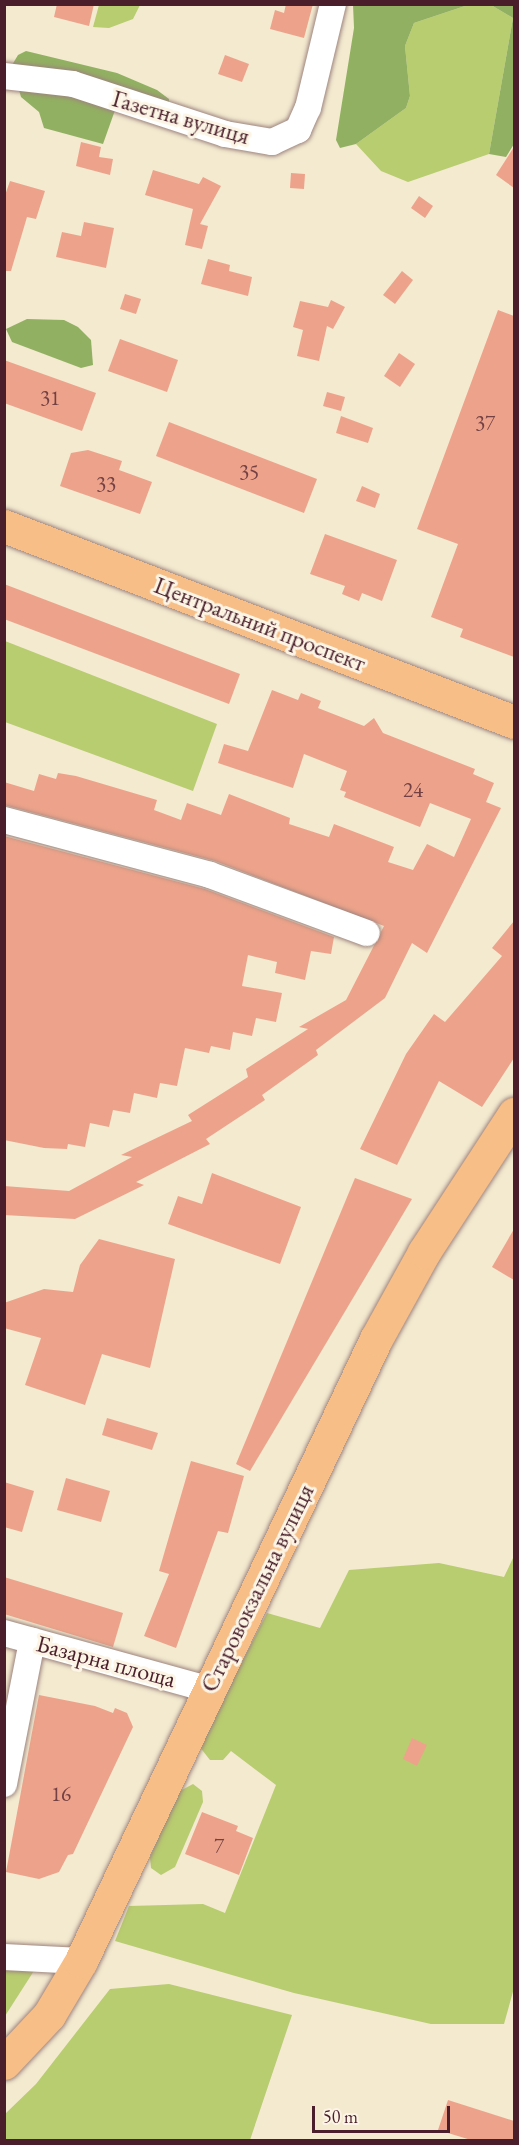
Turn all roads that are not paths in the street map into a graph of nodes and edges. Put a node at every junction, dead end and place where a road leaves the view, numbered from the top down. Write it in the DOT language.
graph roads {
  1 [pos="333,4"];
  2 [pos="4,75"];
  3 [pos="4,526"];
  4 [pos="514,722"];
  5 [pos="4,820"];
  6 [pos="367,933"];
  7 [pos="514,1114"];
  8 [pos="4,1633"];
  9 [pos="32,1641"];
  10 [pos="208,1689"];
  11 [pos="4,1784"];
  12 [pos="4,1957"];
  13 [pos="81,1960"];
  14 [pos="4,2063"];
  1 -- 2 [label="street, Газетна вулиця"];
  3 -- 4 [label="main road, Центральний проспект"];
  5 -- 6 [label="street"];
  7 -- 10 [label="main road, Старовокзальна вулиця"];
  8 -- 9 [label="street, Базарна площа"];
  9 -- 10 [label="street, Базарна площа"];
  9 -- 11 [label="street"];
  10 -- 13 [label="main road, Старовокзальна вулиця"];
  12 -- 13 [label="street"];
  13 -- 14 [label="main road, Старовокзальна вулиця"];
}
